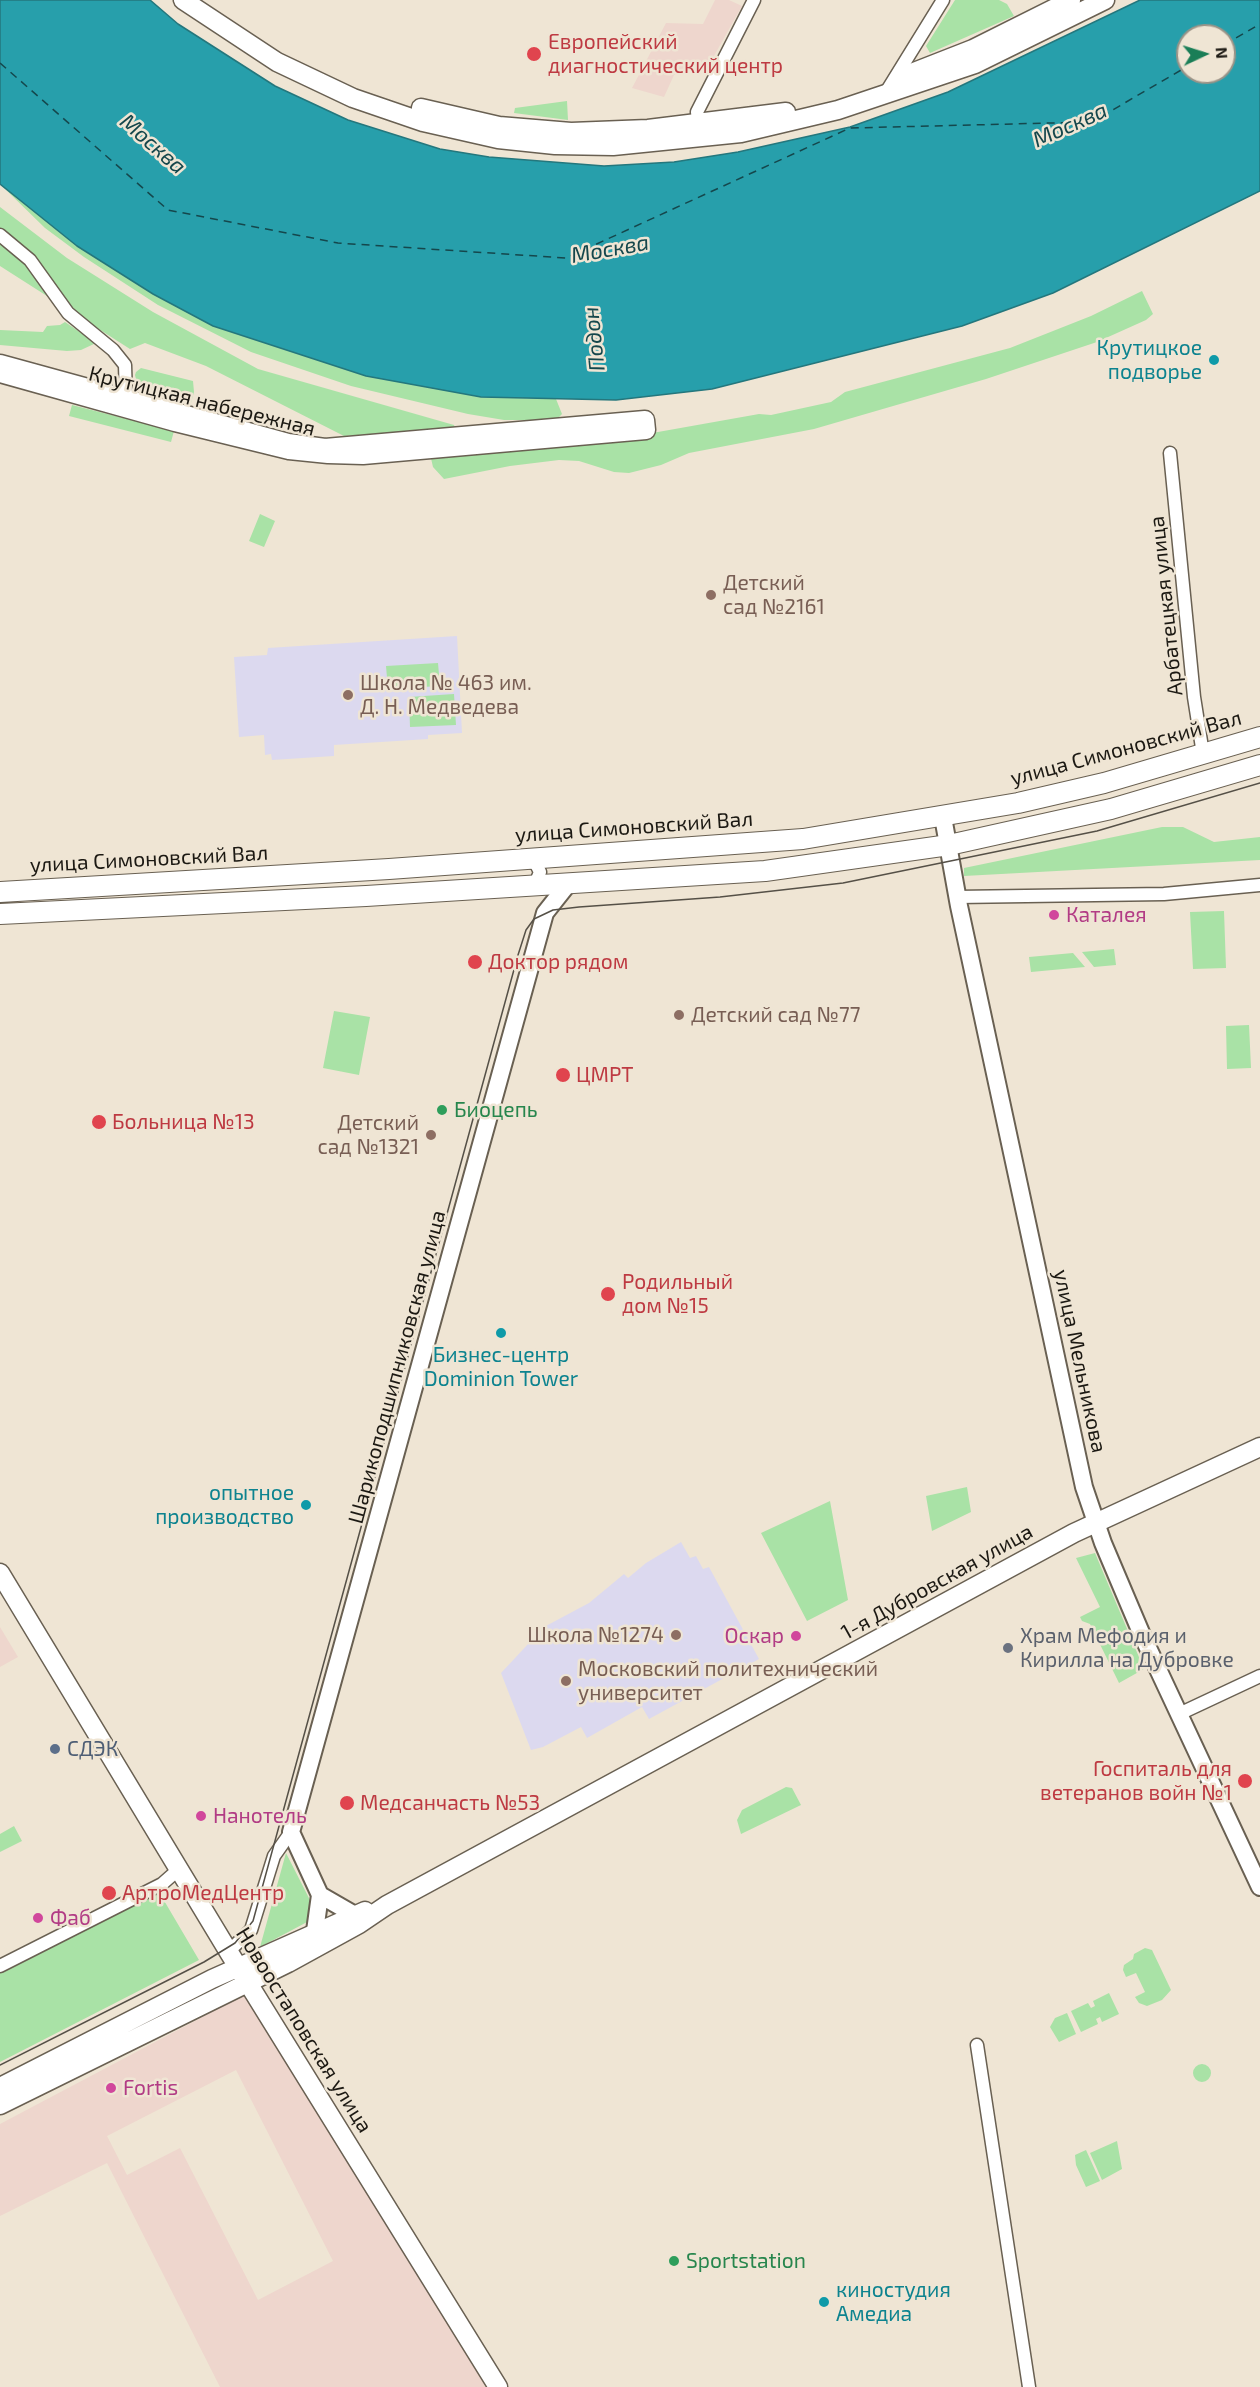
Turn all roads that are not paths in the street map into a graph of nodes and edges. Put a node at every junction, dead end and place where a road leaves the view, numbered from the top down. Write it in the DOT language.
graph roads {
  1 [pos="183,0"];
  2 [pos="754,0"];
  3 [pos="943,0"];
  4 [pos="1071,0"];
  5 [pos="1105,0"];
  6 [pos="202,6"];
  7 [pos="923,33"];
  8 [pos="942,61"];
  9 [pos="889,88"];
  10 [pos="699,130"];
  11 [pos="0,235"];
  12 [pos="0,364"];
  13 [pos="0,373"];
  14 [pos="124,402"];
  15 [pos="645,425"];
  16 [pos="1170,453"];
  17 [pos="1254,743"];
  18 [pos="1203,754"];
  19 [pos="1257,765"];
  20 [pos="943,817"];
  21 [pos="806,838"];
  22 [pos="949,845"];
  23 [pos="525,860"];
  24 [pos="810,866"];
  25 [pos="365,871"];
  26 [pos="568,884"];
  27 [pos="526,885"];
  28 [pos="1260,885"];
  29 [pos="0,892"];
  30 [pos="366,896"];
  31 [pos="957,897"];
  32 [pos="546,913"];
  33 [pos="0,914"];
  34 [pos="1260,1447"];
  35 [pos="1095,1522"];
  36 [pos="0,1573"];
  37 [pos="1260,1676"];
  38 [pos="1179,1714"];
  39 [pos="291,1832"];
  40 [pos="179,1869"];
  41 [pos="1260,1887"];
  42 [pos="320,1895"];
  43 [pos="387,1905"];
  44 [pos="353,1914"];
  45 [pos="315,1931"];
  46 [pos="234,1959"];
  47 [pos="0,1966"];
  48 [pos="248,1983"];
  49 [pos="977,2045"];
  50 [pos="0,2087"];
  51 [pos="0,2105"];
  52 [pos="498,2387"];
  53 [pos="1029,2387"];
  1 -- 6 [label="main road"];
  2 -- 10 [label="street"];
  3 -- 7 [label="street"];
  4 -- 8 [label="main road"];
  5 -- 9 [label="main road"];
  6 -- 10 [label="main road"];
  7 -- 8 [label="street"];
  7 -- 9 [label="street"];
  8 -- 9 [label="main road"];
  9 -- 10 [label="main road"];
  11 -- 14 [label="street"];
  12 -- 14 [label="main road, Крутицкая набережная"];
  13 -- 14 [label="main road, Крутицкая набережная"];
  14 -- 15 [label="main road, Крутицкая набережная"];
  16 -- 18 [label="street, Арбатецкая улица"];
  17 -- 18 [label="main road, улица Симоновский Вал"];
  18 -- 20 [label="main road, улица Симоновский Вал"];
  19 -- 22 [label="main road"];
  20 -- 21 [label="main road, улица Симоновский Вал"];
  20 -- 22 [label="street, улица Мельникова"];
  21 -- 23 [label="main road, улица Симоновский Вал"];
  21 -- 24 [label="street"];
  22 -- 24 [label="main road"];
  22 -- 31 [label="street, улица Мельникова"];
  23 -- 25 [label="main road, улица Симоновский Вал"];
  23 -- 27 [label="street"];
  24 -- 26 [label="main road"];
  25 -- 29 [label="main road, улица Симоновский Вал"];
  25 -- 30 [label="street"];
  26 -- 27 [label="main road"];
  26 -- 32 [label="street"];
  27 -- 30 [label="main road"];
  27 -- 32 [label="street"];
  28 -- 31 [label="street"];
  30 -- 33 [label="main road"];
  31 -- 35 [label="street, улица Мельникова"];
  32 -- 39 [label="street, Шарикоподшипниковская улица"];
  34 -- 35 [label="main road, 1-я Дубровская улица"];
  35 -- 38 [label="street, улица Мельникова"];
  35 -- 43 [label="main road, 1-я Дубровская улица"];
  36 -- 40 [label="main road, Новоостаповская улица"];
  37 -- 38 [label="street"];
  38 -- 41 [label="street, улица Мельникова"];
  39 -- 42 [label="street"];
  39 -- 46 [label="street, Шарикоподшипниковская улица"];
  40 -- 46 [label="main road, Новоостаповская улица"];
  40 -- 47 [label="street"];
  42 -- 44 [label="street"];
  42 -- 45 [label="street"];
  43 -- 44 [label="main road, 1-я Дубровская улица"];
  43 -- 48 [label="main road, 1-я Дубровская улица"];
  44 -- 45 [label="main road, 1-я Дубровская улица"];
  45 -- 46 [label="main road, 1-я Дубровская улица"];
  46 -- 48 [label="main road, Новоостаповская улица"];
  46 -- 50 [label="main road, Шарикоподшипниковская улица"];
  48 -- 51 [label="main road"];
  48 -- 52 [label="main road, Новоостаповская улица"];
  49 -- 53 [label="street"];
}
